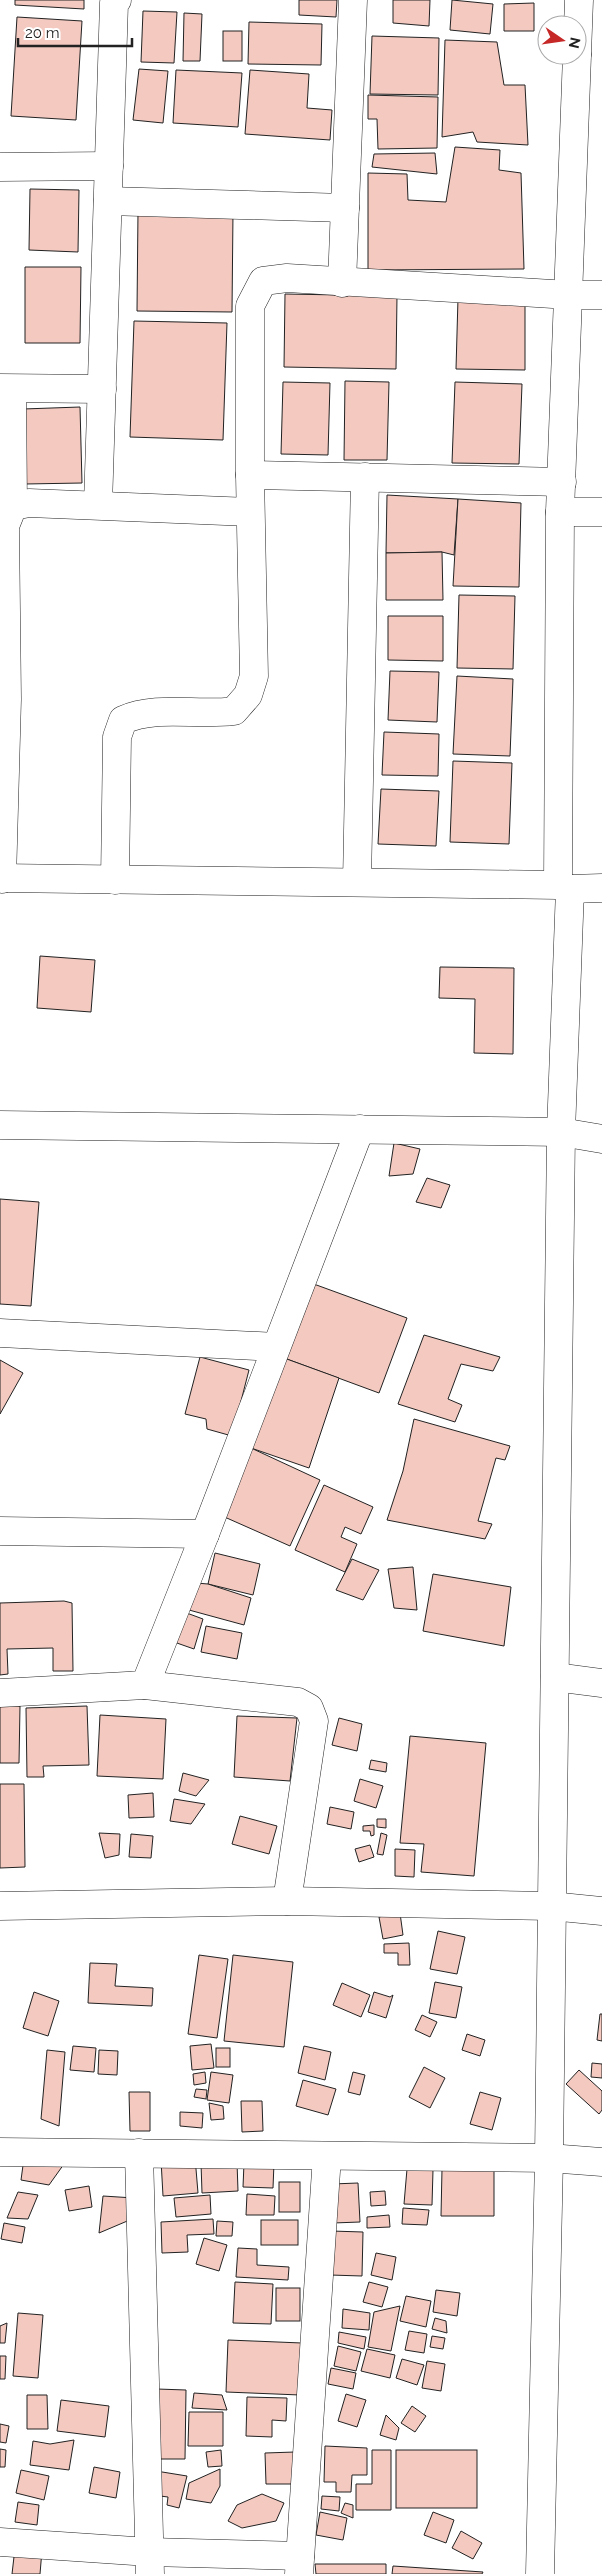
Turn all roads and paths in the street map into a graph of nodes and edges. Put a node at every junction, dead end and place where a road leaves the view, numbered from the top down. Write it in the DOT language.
graph roads {
  1 [pos="117,0"];
  2 [pos="353,0"];
  3 [pos="579,0"];
  4 [pos="578,15"];
  5 [pos="577,65"];
  6 [pos="109,166"];
  7 [pos="0,167"];
  8 [pos="108,200"];
  9 [pos="345,208"];
  10 [pos="342,283"];
  11 [pos="569,295"];
  12 [pos="602,295"];
  13 [pos="6,388"];
  14 [pos="102,389"];
  15 [pos="250,475"];
  16 [pos="366,478"];
  17 [pos="562,482"];
  18 [pos="98,505"];
  19 [pos="12,506"];
  20 [pos="250,512"];
  21 [pos="560,512"];
  22 [pos="602,512"];
  23 [pos="1,879"];
  24 [pos="115,880"];
  25 [pos="357,882"];
  26 [pos="564,887"];
  27 [pos="602,888"];
  28 [pos="0,1125"];
  29 [pos="360,1129"];
  30 [pos="561,1132"];
  31 [pos="602,1139"];
  32 [pos="0,1333"];
  33 [pos="276,1348"];
  34 [pos="0,1531"];
  35 [pos="205,1534"];
  36 [pos="555,1677"];
  37 [pos="602,1683"];
  38 [pos="145,1685"];
  39 [pos="0,1693"];
  40 [pos="287,1901"];
  41 [pos="0,1906"];
  42 [pos="551,1906"];
  43 [pos="602,1911"];
  44 [pos="0,2152"];
  45 [pos="138,2153"];
  46 [pos="327,2156"];
  47 [pos="549,2158"];
  48 [pos="602,2162"];
  49 [pos="0,2542"];
  50 [pos="150,2563"];
  51 [pos="299,2565"];
  52 [pos="540,2574"];
  1 -- 6 [label="street"];
  2 -- 9 [label="street"];
  3 -- 4 [label="street"];
  5 -- 11 [label="street"];
  6 -- 7 [label="street"];
  6 -- 8 [label="street"];
  8 -- 9 [label="street"];
  8 -- 14 [label="street"];
  9 -- 10 [label="street"];
  10 -- 11 [label="street"];
  10 -- 15 [label="street"];
  11 -- 12 [label="street"];
  11 -- 17 [label="street"];
  13 -- 14 [label="street"];
  13 -- 19 [label="street"];
  14 -- 18 [label="street"];
  15 -- 16 [label="street"];
  15 -- 20 [label="street"];
  16 -- 17 [label="street"];
  16 -- 25 [label="street"];
  17 -- 21 [label="street"];
  18 -- 19 [label="street"];
  18 -- 20 [label="street"];
  19 -- 23 [label="street"];
  20 -- 24 [label="street"];
  21 -- 22 [label="street"];
  21 -- 26 [label="street"];
  23 -- 24 [label="street"];
  24 -- 25 [label="street"];
  25 -- 26 [label="street"];
  26 -- 27 [label="street"];
  26 -- 30 [label="street"];
  28 -- 29 [label="street"];
  29 -- 30 [label="street"];
  29 -- 33 [label="street"];
  30 -- 31 [label="street"];
  30 -- 36 [label="street"];
  32 -- 33 [label="street"];
  33 -- 35 [label="street"];
  34 -- 35 [label="street"];
  35 -- 38 [label="street"];
  36 -- 37 [label="street"];
  36 -- 42 [label="street"];
  38 -- 39 [label="street"];
  38 -- 40 [label="street"];
  40 -- 41 [label="street"];
  40 -- 42 [label="street"];
  42 -- 43 [label="street"];
  42 -- 47 [label="street"];
  44 -- 45 [label="street"];
  45 -- 46 [label="street"];
  45 -- 50 [label="street"];
  46 -- 47 [label="street"];
  46 -- 51 [label="street"];
  47 -- 48 [label="street"];
  47 -- 52 [label="street"];
  49 -- 50 [label="street"];
  50 -- 51 [label="street"];
}
